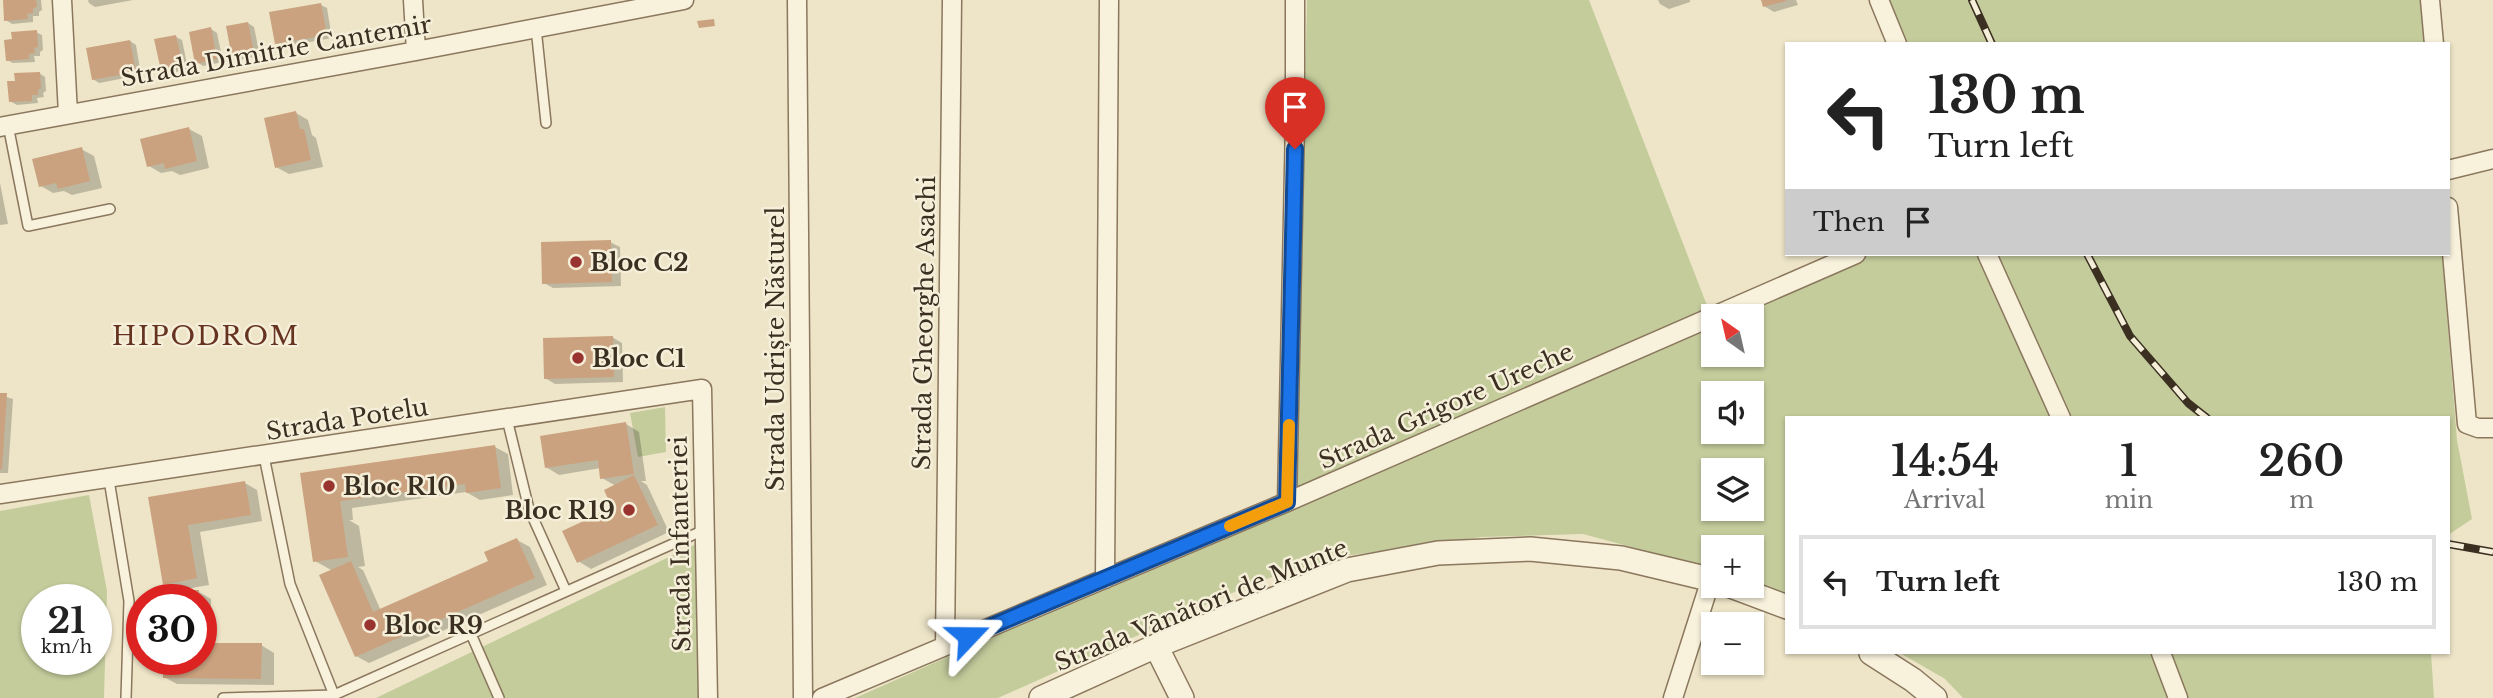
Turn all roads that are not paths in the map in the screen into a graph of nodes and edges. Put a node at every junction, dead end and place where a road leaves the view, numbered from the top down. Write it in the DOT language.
graph roads {
  1 [pos="62,0"];
  2 [pos="413,0"];
  3 [pos="684,0"];
  4 [pos="797,0"];
  5 [pos="952,0"];
  6 [pos="1109,0"];
  7 [pos="1295,0"];
  8 [pos="1878,0"];
  9 [pos="2430,0"];
  10 [pos="536,29"];
  11 [pos="1896,42"];
  12 [pos="2434,42"];
  13 [pos="416,51"];
  14 [pos="68,114"];
  15 [pos="545,123"];
  16 [pos="4,126"];
  17 [pos="2493,159"];
  18 [pos="2450,170"];
  19 [pos="110,209"];
  20 [pos="2450,230"];
  21 [pos="1851,256"];
  22 [pos="1988,256"];
  23 [pos="702,389"];
  24 [pos="2060,416"];
  25 [pos="507,419"];
  26 [pos="2493,428"];
  27 [pos="264,456"];
  28 [pos="109,480"];
  29 [pos="0,494"];
  30 [pos="1287,502"];
  31 [pos="704,530"];
  32 [pos="1701,578"];
  33 [pos="1105,579"];
  34 [pos="566,591"];
  35 [pos="1713,598"];
  36 [pos="1763,598"];
  37 [pos="1785,606"];
  38 [pos="471,634"];
  39 [pos="945,646"];
  40 [pos="1156,646"];
  41 [pos="1873,654"];
  42 [pos="2161,654"];
  43 [pos="334,695"];
  44 [pos="126,698"];
  45 [pos="223,698"];
  46 [pos="499,698"];
  47 [pos="708,698"];
  48 [pos="803,698"];
  49 [pos="822,698"];
  50 [pos="1041,698"];
  51 [pos="1182,698"];
  52 [pos="1673,698"];
  53 [pos="1935,698"];
  54 [pos="2178,698"];
  1 -- 14 [label="street"];
  2 -- 13 [label="street"];
  3 -- 10 [label="street, Strada Dimitrie Cantemir"];
  4 -- 48 [label="street, Strada Udriște Năsturel"];
  5 -- 39 [label="street, Strada Gheorghe Asachi"];
  6 -- 33 [label="street"];
  7 -- 30 [label="street"];
  8 -- 11 [label="street"];
  9 -- 12 [label="street"];
  10 -- 13 [label="street, Strada Dimitrie Cantemir"];
  10 -- 15 [label="lane"];
  13 -- 14 [label="street, Strada Dimitrie Cantemir"];
  14 -- 16 [label="street, Strada Dimitrie Cantemir"];
  16 -- 19 [label="lane"];
  17 -- 18 [label="street"];
  20 -- 26 [label="street"];
  21 -- 30 [label="street, Strada Grigore Ureche"];
  22 -- 24 [label="street"];
  23 -- 25 [label="street, Strada Potelu"];
  23 -- 31 [label="street, Strada Infanteriei"];
  25 -- 27 [label="street, Strada Potelu"];
  25 -- 34 [label="lane"];
  27 -- 28 [label="street, Strada Potelu"];
  27 -- 43 [label="lane"];
  28 -- 29 [label="street, Strada Potelu"];
  28 -- 44 [label="lane"];
  30 -- 33 [label="street, Strada Grigore Ureche"];
  31 -- 34 [label="lane"];
  31 -- 47 [label="street, Strada Infanteriei"];
  32 -- 40 [label="street, Strada Vânători de Munte"];
  33 -- 39 [label="street, Strada Grigore Ureche"];
  34 -- 38 [label="lane"];
  35 -- 52 [label="street"];
  36 -- 37 [label="street, Strada Vânători de Munte"];
  38 -- 43 [label="lane"];
  38 -- 46 [label="lane"];
  39 -- 49 [label="street, Strada Grigore Ureche"];
  40 -- 50 [label="street, Strada Vânători de Munte"];
  40 -- 51 [label="street"];
  41 -- 53 [label="street"];
  42 -- 54 [label="street"];
  43 -- 45 [label="lane"];
}
